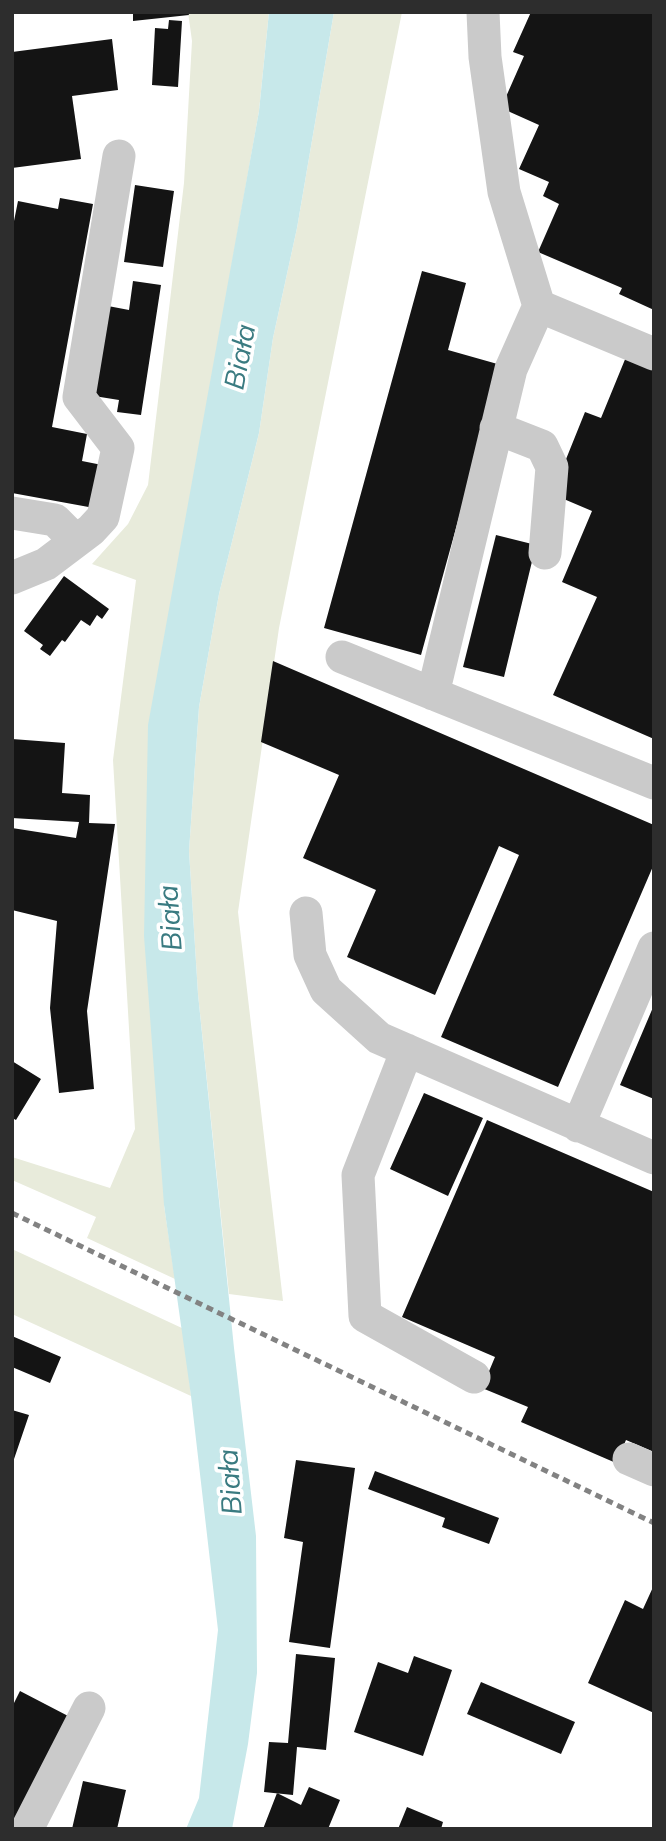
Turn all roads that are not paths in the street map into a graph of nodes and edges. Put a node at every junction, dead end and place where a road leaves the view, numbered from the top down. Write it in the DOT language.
graph roads {
  1 [pos="483,12"];
  2 [pos="119,156"];
  3 [pos="539,306"];
  4 [pos="654,354"];
  5 [pos="496,428"];
  6 [pos="12,513"];
  7 [pos="76,541"];
  8 [pos="545,553"];
  9 [pos="12,578"];
  10 [pos="342,657"];
  11 [pos="433,694"];
  12 [pos="654,783"];
  13 [pos="306,913"];
  14 [pos="654,948"];
  15 [pos="407,1050"];
  16 [pos="578,1126"];
  17 [pos="654,1158"];
  18 [pos="474,1377"];
  19 [pos="89,1708"];
  20 [pos="27,1829"];
  1 -- 3 [label="lane"];
  2 -- 7 [label="lane"];
  3 -- 4 [label="lane"];
  3 -- 5 [label="lane"];
  5 -- 8 [label="lane"];
  5 -- 11 [label="lane"];
  6 -- 7 [label="lane"];
  7 -- 9 [label="lane"];
  10 -- 11 [label="lane"];
  11 -- 12 [label="lane"];
  13 -- 15 [label="lane"];
  14 -- 16 [label="lane"];
  15 -- 16 [label="lane"];
  15 -- 18 [label="lane"];
  16 -- 17 [label="lane"];
  19 -- 20 [label="lane"];
}
